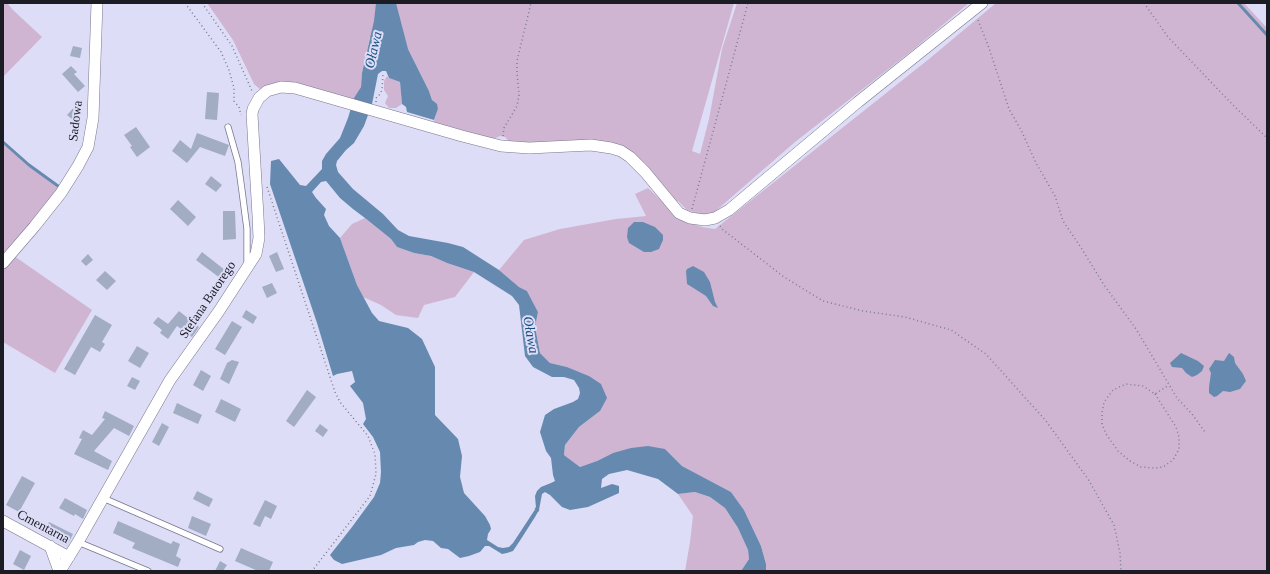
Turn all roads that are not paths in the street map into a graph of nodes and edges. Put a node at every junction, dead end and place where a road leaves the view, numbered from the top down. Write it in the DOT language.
graph roads {
  1 [pos="97,3"];
  2 [pos="982,3"];
  3 [pos="228,127"];
  4 [pos="3,262"];
  5 [pos="249,265"];
  6 [pos="103,498"];
  7 [pos="3,521"];
  8 [pos="78,542"];
  9 [pos="50,546"];
  10 [pos="220,550"];
  11 [pos="69,557"];
  12 [pos="60,571"];
  13 [pos="148,571"];
  1 -- 4 [label="street, Sadowa"];
  2 -- 5 [label="street, Stefana Batorego"];
  3 -- 5 [label="lane"];
  5 -- 6 [label="street, Stefana Batorego"];
  6 -- 8 [label="street, Stefana Batorego"];
  6 -- 10 [label="lane"];
  7 -- 9 [label="street, Cmentarna"];
  8 -- 11 [label="street, Stefana Batorego"];
  8 -- 13 [label="lane"];
  9 -- 11 [label="street, Cmentarna"];
  9 -- 12 [label="street"];
  11 -- 12 [label="street, Stefana Batorego"];
}
